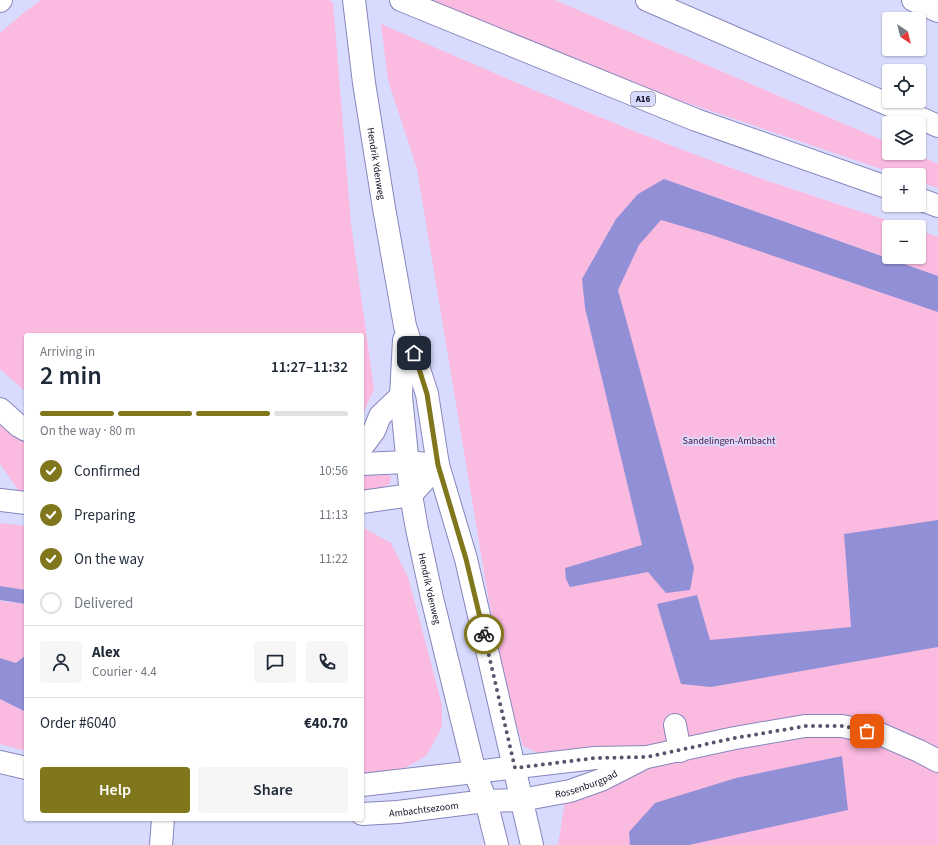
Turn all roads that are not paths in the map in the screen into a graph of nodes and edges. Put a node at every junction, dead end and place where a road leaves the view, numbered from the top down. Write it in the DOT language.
graph roads {
  1 [pos="354,0"];
  2 [pos="401,0"];
  3 [pos="647,0"];
  4 [pos="913,0"];
  5 [pos="938,11"];
  6 [pos="938,126"];
  7 [pos="882,186"];
  8 [pos="926,202"];
  9 [pos="938,206"];
  10 [pos="405,326"];
  11 [pos="401,396"];
  12 [pos="0,409"];
  13 [pos="24,429"];
  14 [pos="364,444"];
  15 [pos="407,462"];
  16 [pos="364,464"];
  17 [pos="438,465"];
  18 [pos="411,495"];
  19 [pos="0,500"];
  20 [pos="24,502"];
  21 [pos="364,502"];
  22 [pos="675,725"];
  23 [pos="680,751"];
  24 [pos="647,757"];
  25 [pos="938,761"];
  26 [pos="0,762"];
  27 [pos="24,768"];
  28 [pos="515,768"];
  29 [pos="475,773"];
  30 [pos="364,785"];
  31 [pos="521,800"];
  32 [pos="486,801"];
  33 [pos="364,814"];
  34 [pos="163,821"];
  35 [pos="161,845"];
  36 [pos="497,845"];
  37 [pos="532,845"];
  1 -- 10 [label="main road, Hendrik Ydenweg"];
  2 -- 7 [label="main road, A16"];
  3 -- 6 [label="main road"];
  4 -- 5 [label="main road"];
  8 -- 9 [label="main road"];
  10 -- 11 [label="main road, Hendrik Ydenweg"];
  10 -- 17 [label="main road, Hendrik Ydenweg"];
  11 -- 14 [label="main road"];
  11 -- 15 [label="main road, Hendrik Ydenweg"];
  12 -- 13 [label="main road"];
  15 -- 16 [label="main road"];
  15 -- 17 [label="main road"];
  15 -- 18 [label="main road, Hendrik Ydenweg"];
  17 -- 18 [label="main road"];
  17 -- 28 [label="main road, Hendrik Ydenweg"];
  18 -- 21 [label="main road"];
  18 -- 29 [label="main road, Hendrik Ydenweg"];
  19 -- 20 [label="main road"];
  22 -- 23 [label="main road"];
  23 -- 24 [label="main road, Rossenburgpad"];
  23 -- 25 [label="main road, Rossenburgpad"];
  24 -- 28 [label="main road, Rossenburgpad"];
  24 -- 31 [label="main road, Rossenburgpad"];
  26 -- 27 [label="main road"];
  28 -- 29 [label="main road, Rossenburgpad"];
  28 -- 31 [label="main road, Hendrik Ydenweg"];
  29 -- 30 [label="main road"];
  29 -- 32 [label="main road, Hendrik Ydenweg"];
  31 -- 32 [label="main road, Rossenburgpad"];
  31 -- 37 [label="main road, Hendrik Ydenweg"];
  32 -- 33 [label="main road, Ambachtsezoom"];
  32 -- 36 [label="main road, Hendrik Ydenweg"];
  34 -- 35 [label="main road"];
}
